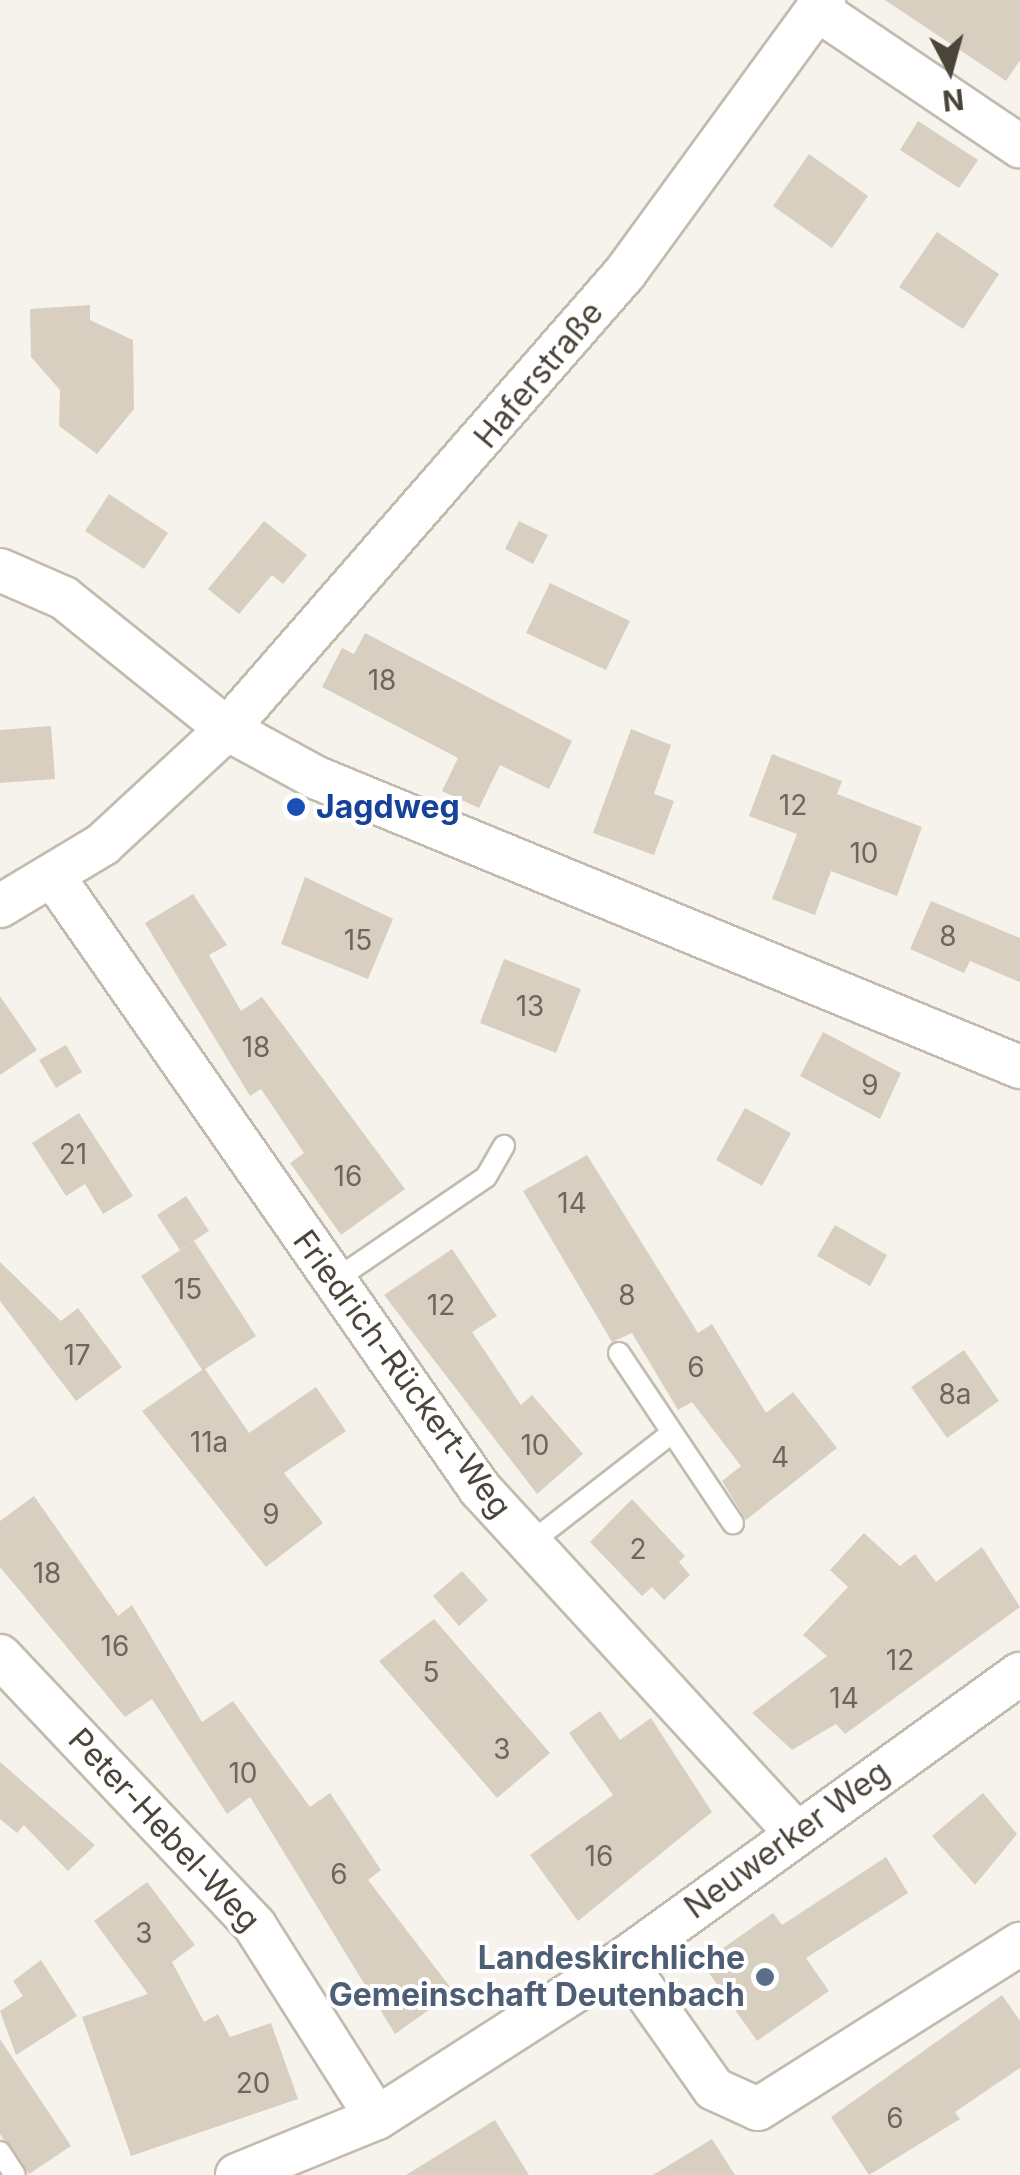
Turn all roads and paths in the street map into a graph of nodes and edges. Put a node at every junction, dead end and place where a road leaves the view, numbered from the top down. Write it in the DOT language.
graph roads {
  1 [pos="821,5"];
  2 [pos="1020,146"];
  3 [pos="0,570"];
  4 [pos="226,729"];
  5 [pos="55,879"];
  6 [pos="0,906"];
  7 [pos="1020,1067"];
  8 [pos="504,1146"];
  9 [pos="332,1282"];
  10 [pos="619,1354"];
  11 [pos="669,1435"];
  12 [pos="733,1523"];
  13 [pos="529,1544"];
  14 [pos="2,1660"];
  15 [pos="1020,1674"];
  16 [pos="795,1832"];
  17 [pos="1020,1944"];
  18 [pos="623,1960"];
  19 [pos="377,2118"];
  20 [pos="0,2152"];
  21 [pos="15,2175"];
  22 [pos="237,2175"];
  1 -- 2 [label="street"];
  1 -- 4 [label="street, Haferstraße"];
  3 -- 4 [label="street"];
  4 -- 5 [label="street, Haferstraße"];
  4 -- 7 [label="street"];
  5 -- 6 [label="street, Haferstraße"];
  5 -- 9 [label="street, Friedrich-Rückert-Weg"];
  8 -- 9 [label="lane"];
  9 -- 13 [label="street, Friedrich-Rückert-Weg"];
  10 -- 11 [label="lane"];
  11 -- 12 [label="lane"];
  11 -- 13 [label="lane"];
  13 -- 16 [label="street, Friedrich-Rückert-Weg"];
  14 -- 19 [label="street, Peter-Hebel-Weg"];
  15 -- 16 [label="street, Neuwerker Weg"];
  16 -- 18 [label="street, Neuwerker Weg"];
  17 -- 18 [label="street"];
  18 -- 19 [label="street, Neuwerker Weg"];
  19 -- 22 [label="street, Neuwerker Weg"];
  20 -- 21 [label="lane"];
}
